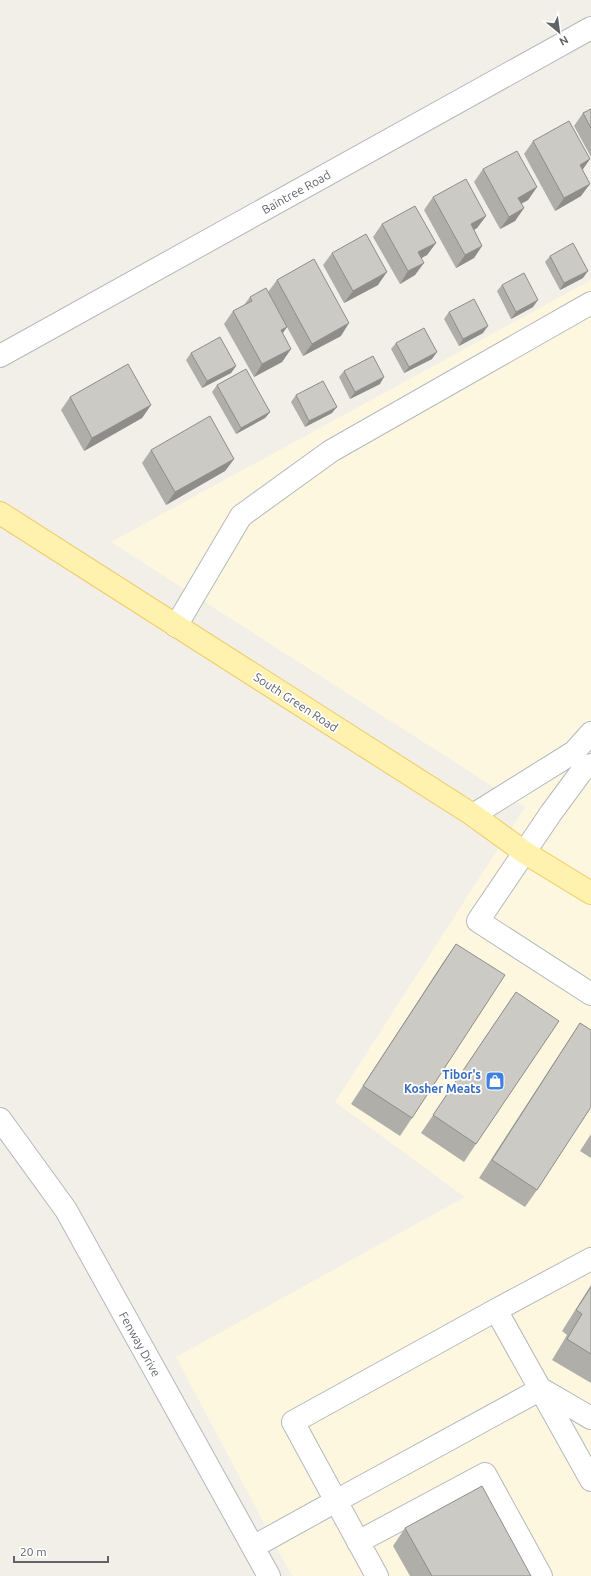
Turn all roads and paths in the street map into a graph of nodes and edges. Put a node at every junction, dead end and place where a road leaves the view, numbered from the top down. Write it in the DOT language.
graph roads {
  1 [pos="591,28"];
  2 [pos="591,303"];
  3 [pos="0,356"];
  4 [pos="0,513"];
  5 [pos="176,626"];
  6 [pos="591,733"];
  7 [pos="591,765"];
  8 [pos="473,816"];
  9 [pos="524,852"];
  10 [pos="591,893"];
  11 [pos="591,994"];
  12 [pos="0,1119"];
  13 [pos="591,1259"];
  14 [pos="496,1310"];
  15 [pos="541,1389"];
  16 [pos="591,1418"];
  17 [pos="591,1480"];
  18 [pos="336,1501"];
  19 [pos="358,1542"];
  20 [pos="253,1547"];
  21 [pos="269,1576"];
  22 [pos="377,1576"];
  23 [pos="541,1576"];
  1 -- 3 [label="street, Baintree Road"];
  2 -- 5 [label="street"];
  4 -- 5 [label="main road, South Green Road"];
  5 -- 8 [label="main road, South Green Road"];
  6 -- 8 [label="street"];
  7 -- 9 [label="street"];
  8 -- 9 [label="main road, South Green Road"];
  9 -- 10 [label="main road, South Green Road"];
  9 -- 11 [label="street"];
  12 -- 20 [label="street, Fenway Drive"];
  13 -- 14 [label="street"];
  14 -- 15 [label="street"];
  14 -- 18 [label="street"];
  15 -- 16 [label="street"];
  15 -- 17 [label="street"];
  15 -- 18 [label="street"];
  18 -- 19 [label="street"];
  18 -- 20 [label="street"];
  19 -- 22 [label="street"];
  19 -- 23 [label="street"];
  20 -- 21 [label="street, Fenway Drive"];
}
